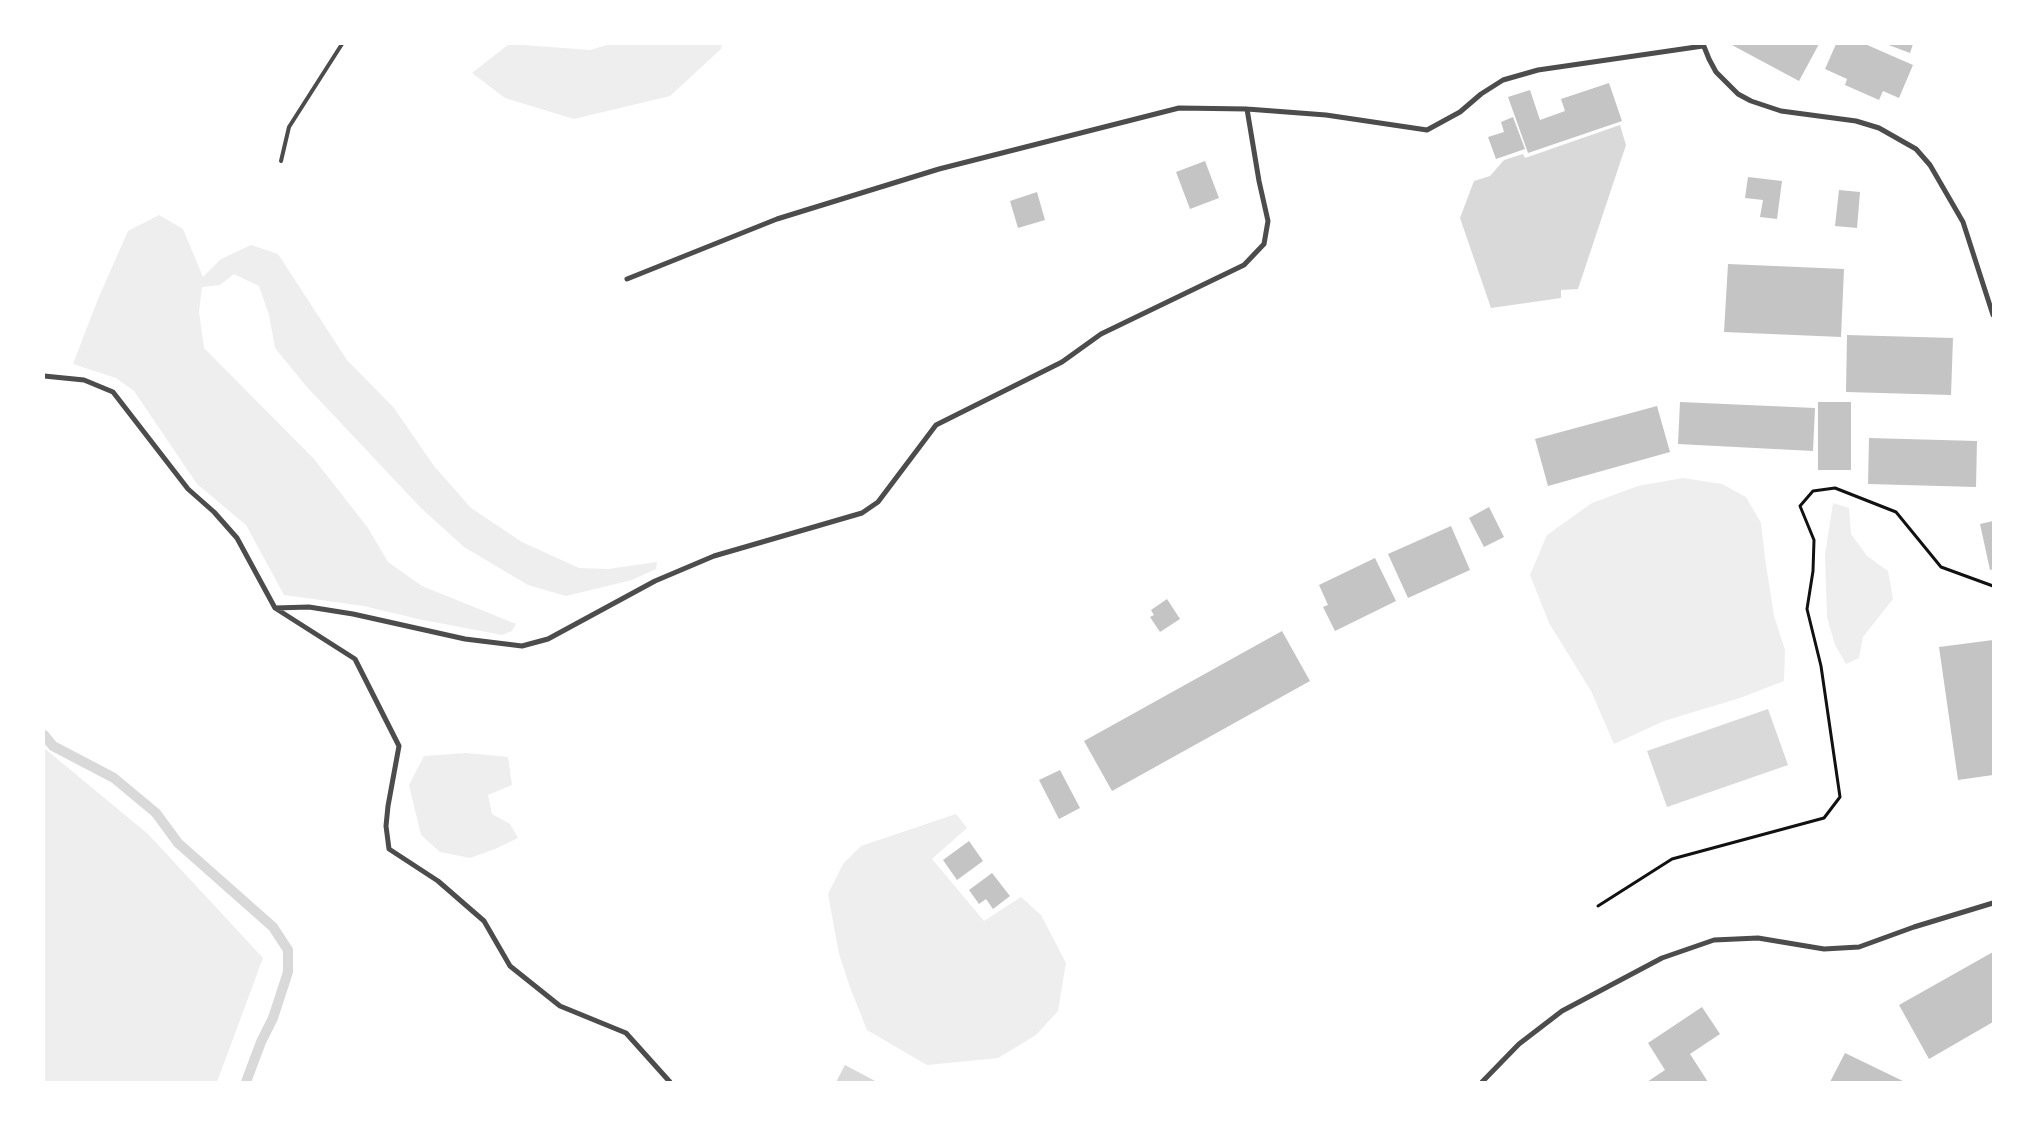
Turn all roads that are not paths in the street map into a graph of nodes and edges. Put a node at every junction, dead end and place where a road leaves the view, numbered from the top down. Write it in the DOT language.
graph roads {
  1 [pos="342,44"];
  2 [pos="1703,45"];
  3 [pos="1247,109"];
  4 [pos="282,161"];
  5 [pos="627,279"];
  6 [pos="1993,314"];
  7 [pos="44,376"];
  8 [pos="274,608"];
  9 [pos="1993,902"];
  10 [pos="670,1082"];
  11 [pos="1482,1082"];
  1 -- 4 [label="lane"];
  2 -- 3 [label="street"];
  2 -- 6 [label="street"];
  3 -- 5 [label="street"];
  3 -- 8 [label="street"];
  7 -- 8 [label="street"];
  8 -- 10 [label="street"];
  9 -- 11 [label="street"];
}
